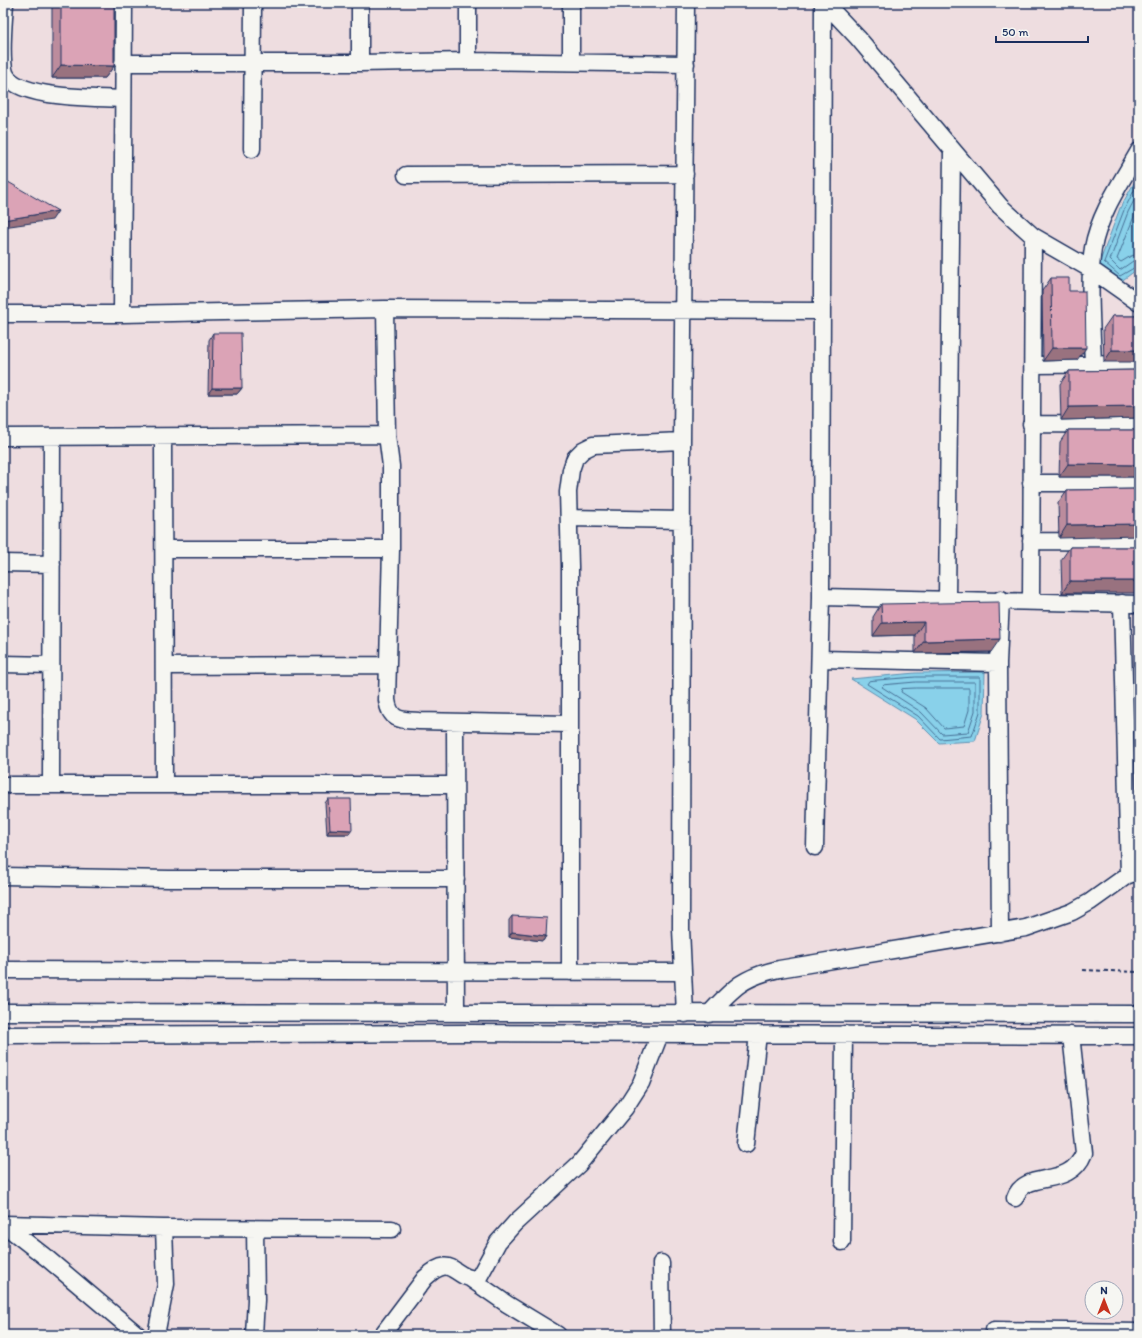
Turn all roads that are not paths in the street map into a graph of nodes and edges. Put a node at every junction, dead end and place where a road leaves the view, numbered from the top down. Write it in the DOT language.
graph roads {
  1 [pos="5,3"];
  2 [pos="124,3"];
  3 [pos="253,3"];
  4 [pos="360,3"];
  5 [pos="468,3"];
  6 [pos="570,3"];
  7 [pos="686,3"];
  8 [pos="824,3"];
  9 [pos="468,61"];
  10 [pos="571,62"];
  11 [pos="123,63"];
  12 [pos="253,63"];
  13 [pos="360,63"];
  14 [pos="686,64"];
  15 [pos="123,99"];
  16 [pos="252,149"];
  17 [pos="952,150"];
  18 [pos="1139,151"];
  19 [pos="685,174"];
  20 [pos="406,175"];
  21 [pos="1033,236"];
  22 [pos="1092,270"];
  23 [pos="1139,303"];
  24 [pos="385,309"];
  25 [pos="684,311"];
  26 [pos="822,311"];
  27 [pos="3,314"];
  28 [pos="122,314"];
  29 [pos="1139,364"];
  30 [pos="1032,365"];
  31 [pos="1093,365"];
  32 [pos="1031,424"];
  33 [pos="1139,425"];
  34 [pos="388,435"];
  35 [pos="3,437"];
  36 [pos="52,438"];
  37 [pos="163,438"];
  38 [pos="682,441"];
  39 [pos="1031,483"];
  40 [pos="1139,483"];
  41 [pos="569,518"];
  42 [pos="682,520"];
  43 [pos="1031,541"];
  44 [pos="1139,542"];
  45 [pos="164,549"];
  46 [pos="391,549"];
  47 [pos="3,563"];
  48 [pos="52,564"];
  49 [pos="821,596"];
  50 [pos="947,599"];
  51 [pos="1001,599"];
  52 [pos="1031,601"];
  53 [pos="1122,604"];
  54 [pos="1139,604"];
  55 [pos="820,659"];
  56 [pos="998,663"];
  57 [pos="3,664"];
  58 [pos="51,665"];
  59 [pos="388,665"];
  60 [pos="165,666"];
  61 [pos="455,722"];
  62 [pos="569,724"];
  63 [pos="51,784"];
  64 [pos="164,784"];
  65 [pos="3,785"];
  66 [pos="456,785"];
  67 [pos="815,847"];
  68 [pos="1134,870"];
  69 [pos="3,876"];
  70 [pos="456,879"];
  71 [pos="1000,933"];
  72 [pos="3,970"];
  73 [pos="456,972"];
  74 [pos="570,972"];
  75 [pos="683,972"];
  76 [pos="3,1012"];
  77 [pos="456,1013"];
  78 [pos="685,1014"];
  79 [pos="709,1014"];
  80 [pos="1139,1014"];
  81 [pos="660,1034"];
  82 [pos="758,1034"];
  83 [pos="844,1034"];
  84 [pos="3,1035"];
  85 [pos="1071,1035"];
  86 [pos="1139,1036"];
  87 [pos="746,1144"];
  88 [pos="1015,1198"];
  89 [pos="3,1224"];
  90 [pos="164,1228"];
  91 [pos="255,1229"];
  92 [pos="392,1229"];
  93 [pos="842,1242"];
  94 [pos="661,1263"];
  95 [pos="471,1279"];
  96 [pos="994,1330"];
  97 [pos="1139,1332"];
  98 [pos="138,1335"];
  99 [pos="156,1335"];
  100 [pos="254,1335"];
  101 [pos="382,1335"];
  102 [pos="558,1335"];
  103 [pos="662,1335"];
  1 -- 15 [label="street"];
  2 -- 11 [label="street"];
  3 -- 12 [label="street"];
  4 -- 13 [label="street"];
  5 -- 9 [label="street"];
  6 -- 10 [label="street"];
  7 -- 14 [label="street"];
  8 -- 17 [label="street"];
  8 -- 26 [label="street"];
  9 -- 10 [label="street"];
  9 -- 13 [label="street"];
  10 -- 14 [label="street"];
  11 -- 12 [label="street"];
  11 -- 15 [label="street"];
  12 -- 13 [label="street"];
  12 -- 16 [label="street"];
  14 -- 19 [label="street"];
  15 -- 28 [label="street"];
  17 -- 21 [label="street"];
  17 -- 50 [label="street"];
  18 -- 22 [label="street"];
  19 -- 20 [label="street"];
  19 -- 25 [label="street"];
  21 -- 22 [label="street"];
  21 -- 30 [label="street"];
  22 -- 23 [label="street"];
  22 -- 31 [label="street"];
  24 -- 25 [label="street"];
  24 -- 28 [label="street"];
  24 -- 34 [label="street"];
  25 -- 26 [label="street"];
  25 -- 38 [label="street"];
  26 -- 49 [label="street"];
  27 -- 28 [label="street"];
  29 -- 31 [label="street"];
  30 -- 31 [label="street"];
  30 -- 32 [label="street"];
  32 -- 33 [label="street"];
  32 -- 39 [label="street"];
  34 -- 37 [label="street"];
  34 -- 46 [label="street"];
  35 -- 36 [label="street"];
  36 -- 37 [label="street"];
  36 -- 48 [label="street"];
  37 -- 45 [label="street"];
  38 -- 41 [label="street"];
  38 -- 42 [label="street"];
  39 -- 40 [label="street"];
  39 -- 43 [label="street"];
  41 -- 42 [label="street"];
  41 -- 62 [label="street"];
  42 -- 75 [label="street"];
  43 -- 44 [label="street"];
  43 -- 52 [label="street"];
  45 -- 46 [label="street"];
  45 -- 60 [label="street"];
  46 -- 59 [label="street"];
  47 -- 48 [label="street"];
  48 -- 58 [label="street"];
  49 -- 50 [label="street"];
  49 -- 55 [label="street"];
  50 -- 51 [label="street"];
  51 -- 52 [label="street"];
  51 -- 56 [label="street"];
  52 -- 53 [label="street"];
  53 -- 54 [label="street"];
  53 -- 68 [label="street"];
  55 -- 56 [label="street"];
  55 -- 67 [label="street"];
  56 -- 71 [label="street"];
  57 -- 58 [label="street"];
  58 -- 63 [label="street"];
  59 -- 60 [label="street"];
  59 -- 61 [label="street"];
  60 -- 64 [label="street"];
  61 -- 62 [label="street"];
  61 -- 66 [label="street"];
  62 -- 74 [label="street"];
  63 -- 64 [label="street"];
  63 -- 65 [label="street"];
  64 -- 66 [label="street"];
  66 -- 70 [label="street"];
  68 -- 71 [label="street"];
  69 -- 70 [label="street"];
  70 -- 73 [label="street"];
  71 -- 79 [label="street"];
  72 -- 73 [label="street"];
  73 -- 74 [label="street"];
  73 -- 77 [label="street"];
  74 -- 75 [label="street"];
  75 -- 78 [label="street"];
  76 -- 77 [label="street"];
  77 -- 78 [label="street"];
  78 -- 79 [label="street"];
  79 -- 80 [label="street"];
  81 -- 82 [label="street"];
  81 -- 84 [label="street"];
  81 -- 95 [label="street"];
  82 -- 83 [label="street"];
  82 -- 87 [label="street"];
  83 -- 85 [label="street"];
  83 -- 93 [label="street"];
  85 -- 86 [label="street"];
  85 -- 88 [label="street"];
  89 -- 90 [label="street"];
  89 -- 98 [label="street"];
  90 -- 91 [label="street"];
  90 -- 99 [label="street"];
  91 -- 92 [label="street"];
  91 -- 100 [label="street"];
  94 -- 103 [label="street"];
  95 -- 101 [label="street"];
  95 -- 102 [label="street"];
  96 -- 97 [label="street"];
}
